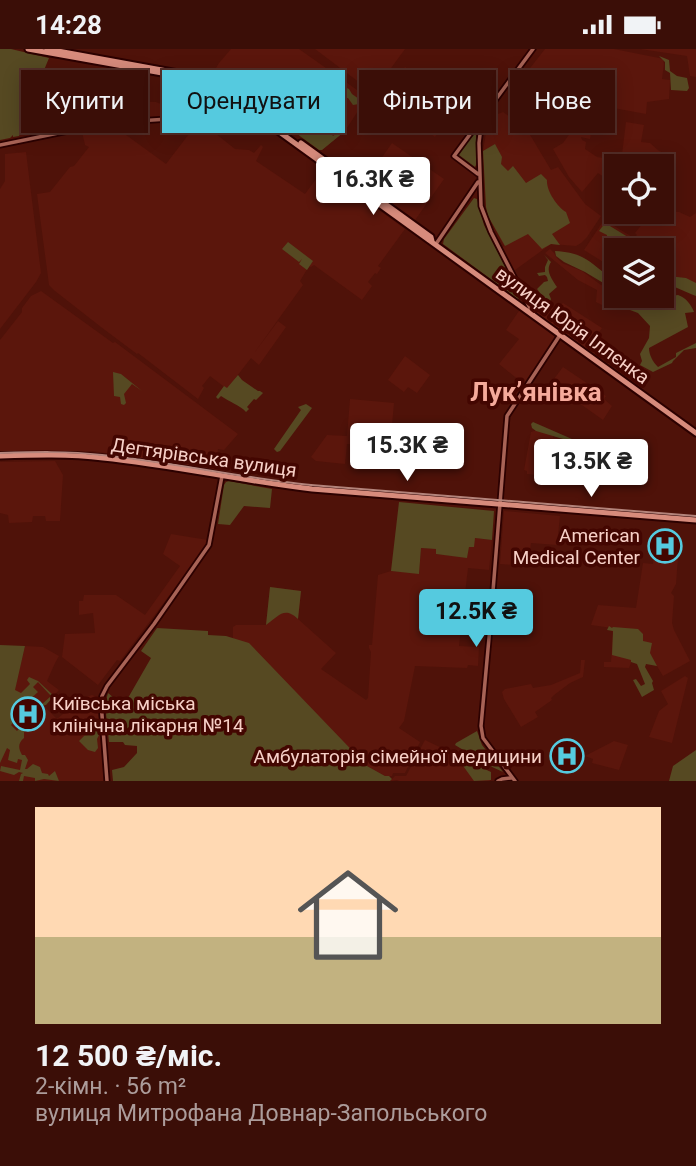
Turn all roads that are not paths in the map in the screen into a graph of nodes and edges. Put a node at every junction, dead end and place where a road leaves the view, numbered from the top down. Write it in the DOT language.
graph roads {
  1 [pos="28,49"];
  2 [pos="47,49"];
  3 [pos="533,49"];
  4 [pos="163,70"];
  5 [pos="162,74"];
  6 [pos="496,99"];
  7 [pos="162,120"];
  8 [pos="285,133"];
  9 [pos="471,133"];
  10 [pos="479,133"];
  11 [pos="0,145"];
  12 [pos="479,178"];
  13 [pos="434,243"];
  14 [pos="524,297"];
  15 [pos="517,303"];
  16 [pos="535,317"];
  17 [pos="560,335"];
  18 [pos="696,433"];
  19 [pos="0,456"];
  20 [pos="222,476"];
  21 [pos="500,505"];
  22 [pos="696,520"];
  23 [pos="511,780"];
  24 [pos="107,781"];
  25 [pos="498,781"];
  1 -- 5 [label="main road, вулиця Юрія Іллєнка"];
  2 -- 4 [label="main road, вулиця Юрія Іллєнка"];
  3 -- 6 [label="street"];
  7 -- 11 [label="street"];
  8 -- 13 [label="main road, вулиця Юрія Іллєнка"];
  9 -- 12 [label="street"];
  10 -- 12 [label="street"];
  12 -- 13 [label="street"];
  12 -- 14 [label="street"];
  13 -- 15 [label="main road, вулиця Юрія Іллєнка"];
  14 -- 15 [label="street"];
  14 -- 16 [label="street"];
  15 -- 16 [label="main road, вулиця Юрія Іллєнка"];
  16 -- 17 [label="main road, вулиця Юрія Іллєнка"];
  17 -- 18 [label="main road, вулиця Юрія Іллєнка"];
  17 -- 21 [label="street"];
  19 -- 20 [label="main road, Дегтярівська вулиця"];
  20 -- 21 [label="main road, Дегтярівська вулиця"];
  20 -- 24 [label="street"];
  21 -- 22 [label="main road, Дегтярівська вулиця"];
  21 -- 23 [label="street"];
  23 -- 25 [label="street"];
}
